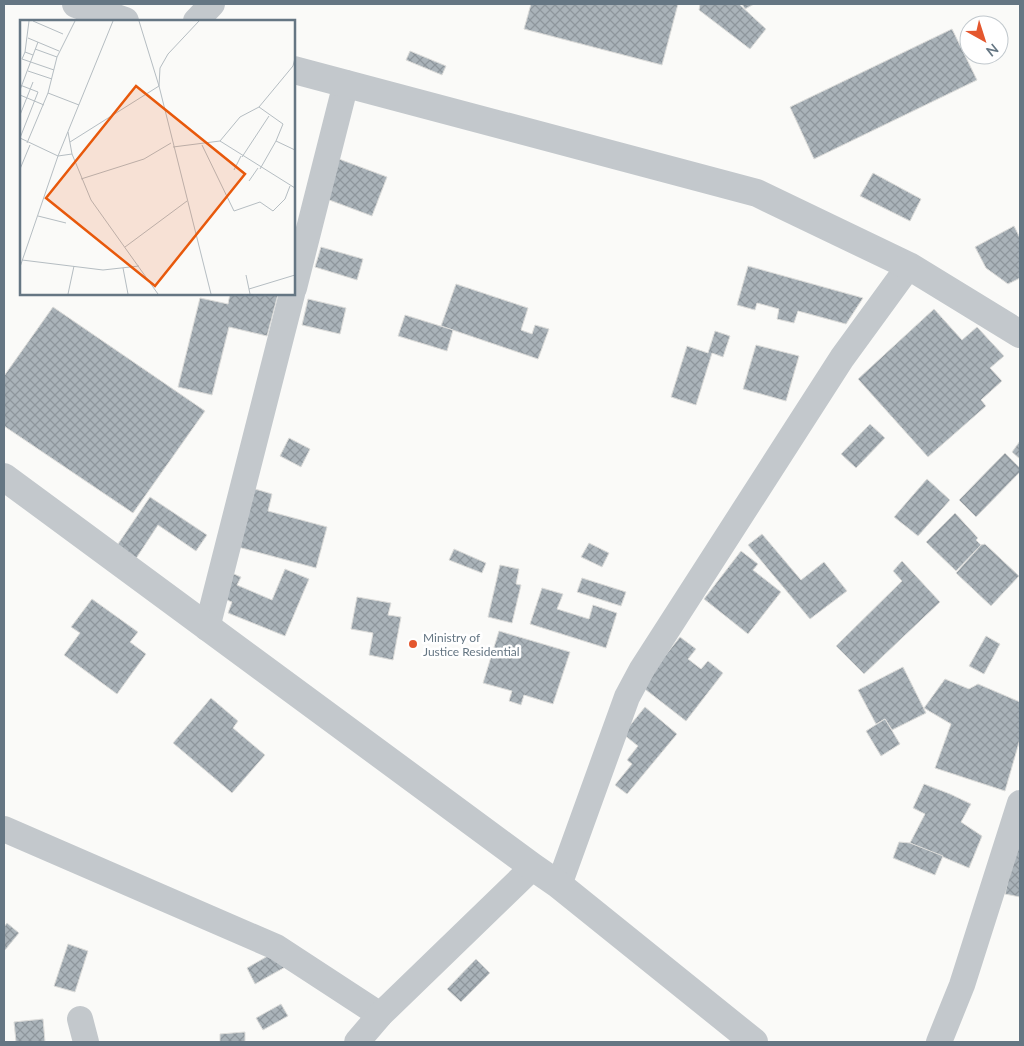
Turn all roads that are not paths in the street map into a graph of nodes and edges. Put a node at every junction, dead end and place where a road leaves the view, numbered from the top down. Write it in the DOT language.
graph roads {
  1 [pos="76,4"];
  2 [pos="212,4"];
  3 [pos="122,20"];
  4 [pos="197,20"];
  5 [pos="295,70"];
  6 [pos="346,83"];
  7 [pos="909,266"];
  8 [pos="295,284"];
  9 [pos="292,295"];
  10 [pos="1020,334"];
  11 [pos="4,477"];
  12 [pos="207,628"];
  13 [pos="1020,803"];
  14 [pos="4,830"];
  15 [pos="533,868"];
  16 [pos="559,885"];
  17 [pos="380,1015"];
  18 [pos="357,1042"];
  19 [pos="754,1042"];
  20 [pos="939,1042"];
  1 -- 3 [label="street"];
  2 -- 4 [label="street"];
  5 -- 6 [label="street"];
  6 -- 7 [label="street"];
  6 -- 8 [label="street"];
  7 -- 10 [label="street"];
  7 -- 16 [label="street"];
  9 -- 12 [label="street"];
  11 -- 12 [label="street"];
  12 -- 15 [label="street"];
  13 -- 20 [label="street"];
  14 -- 17 [label="street"];
  15 -- 16 [label="street"];
  15 -- 17 [label="street"];
  16 -- 19 [label="street"];
  17 -- 18 [label="street"];
}
